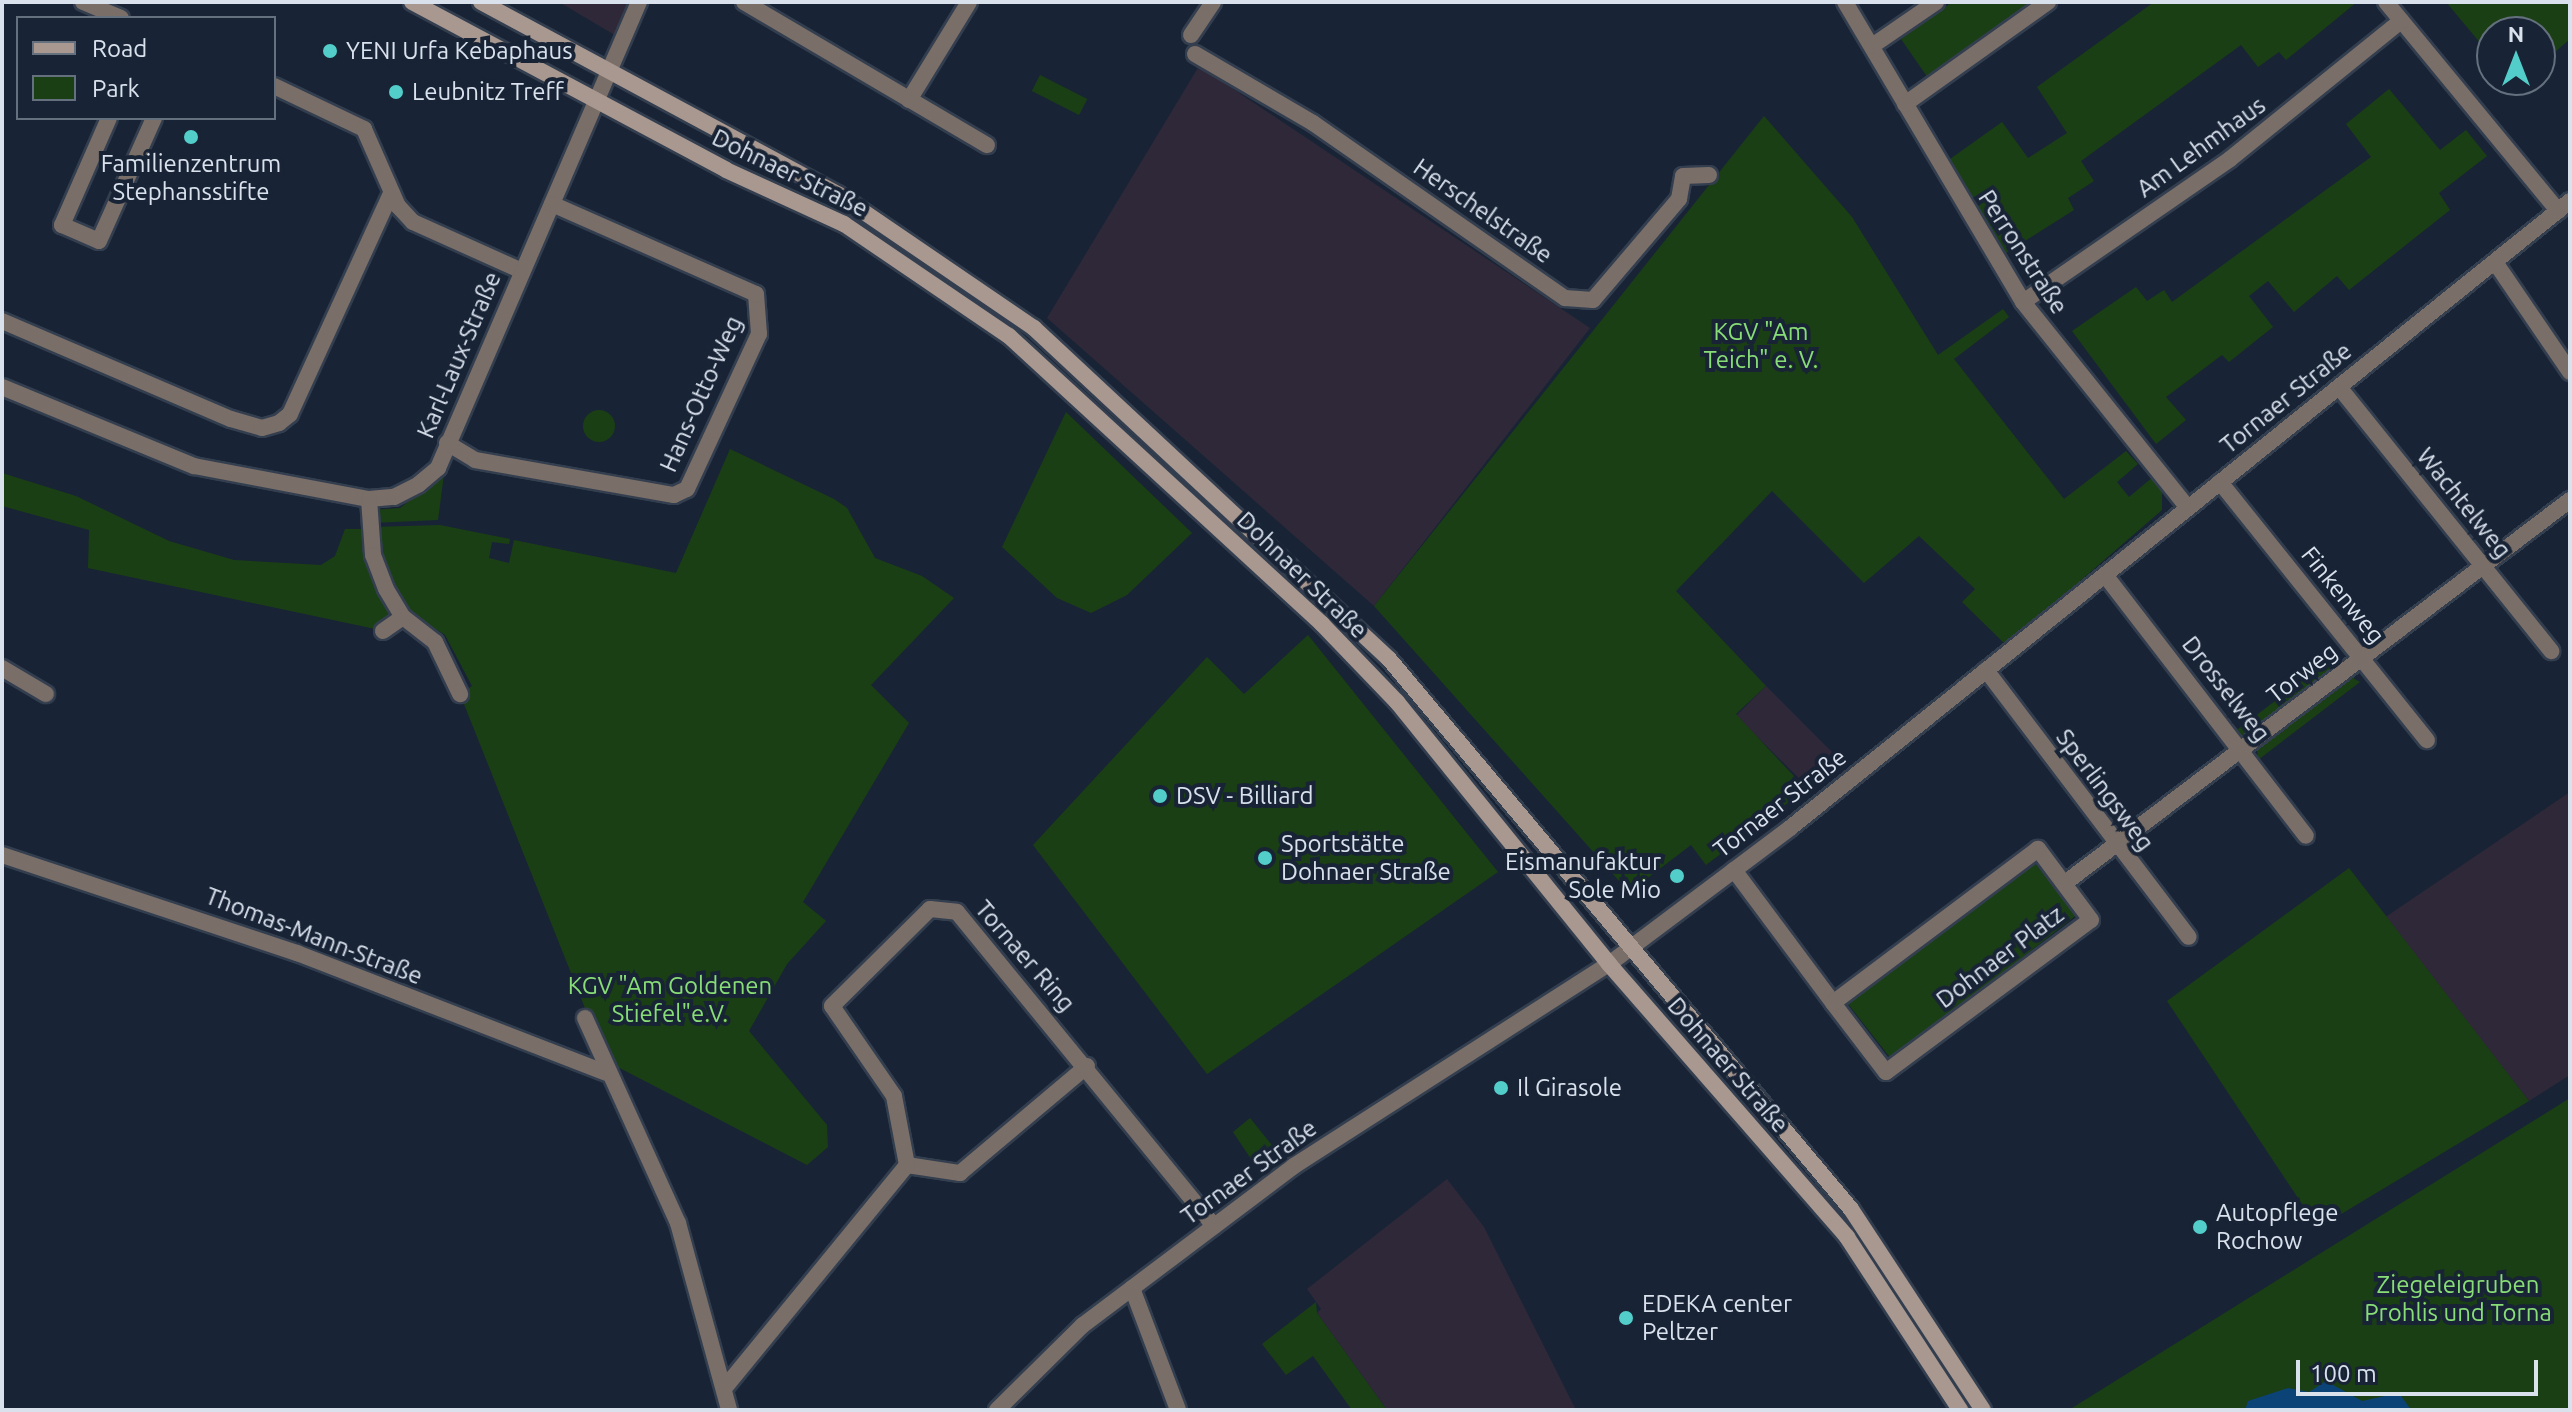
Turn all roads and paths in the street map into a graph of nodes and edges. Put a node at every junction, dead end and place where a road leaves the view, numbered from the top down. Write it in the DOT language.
graph roads {
  1 [pos="83,2"];
  2 [pos="412,2"];
  3 [pos="481,2"];
  4 [pos="639,2"];
  5 [pos="969,2"];
  6 [pos="1213,2"];
  7 [pos="1845,2"];
  8 [pos="1936,2"];
  9 [pos="2048,2"];
  10 [pos="2386,2"];
  11 [pos="755,5"];
  12 [pos="116,16"];
  13 [pos="2401,21"];
  14 [pos="1191,35"];
  15 [pos="1872,46"];
  16 [pos="1195,54"];
  17 [pos="608,71"];
  18 [pos="276,87"];
  19 [pos="909,100"];
  20 [pos="598,101"];
  21 [pos="1905,104"];
  22 [pos="108,120"];
  23 [pos="153,120"];
  24 [pos="987,145"];
  25 [pos="1709,175"];
  26 [pos="391,193"];
  27 [pos="552,204"];
  28 [pos="2564,206"];
  29 [pos="2495,262"];
  30 [pos="522,271"];
  31 [pos="2023,302"];
  32 [pos="2,321"];
  33 [pos="2570,372"];
  34 [pos="2,387"];
  35 [pos="2339,387"];
  36 [pos="447,443"];
  37 [pos="2220,482"];
  38 [pos="369,499"];
  39 [pos="2570,500"];
  40 [pos="2188,508"];
  41 [pos="2484,565"];
  42 [pos="2105,575"];
  43 [pos="403,617"];
  44 [pos="383,631"];
  45 [pos="2551,651"];
  46 [pos="2362,657"];
  47 [pos="2,668"];
  48 [pos="1986,670"];
  49 [pos="46,694"];
  50 [pos="460,694"];
  51 [pos="2427,740"];
  52 [pos="2243,749"];
  53 [pos="2306,836"];
  54 [pos="2115,846"];
  55 [pos="2,855"];
  56 [pos="1734,870"];
  57 [pos="2065,883"];
  58 [pos="2189,937"];
  59 [pos="1633,946"];
  60 [pos="1609,964"];
  61 [pos="1833,1003"];
  62 [pos="585,1018"];
  63 [pos="1087,1066"];
  64 [pos="606,1073"];
  65 [pos="907,1165"];
  66 [pos="1214,1226"];
  67 [pos="1132,1288"];
  68 [pos="727,1385"];
  69 [pos="729,1410"];
  70 [pos="997,1410"];
  71 [pos="1178,1410"];
  72 [pos="1960,1410"];
  73 [pos="1983,1410"];
  1 -- 12 [label="street"];
  2 -- 20 [label="main road, Dohnaer Straße"];
  3 -- 17 [label="main road, Dohnaer Straße"];
  4 -- 17 [label="street, Karl-Laux-Straße"];
  5 -- 19 [label="street"];
  6 -- 14 [label="street"];
  7 -- 15 [label="street, Perronstraße"];
  8 -- 15 [label="street"];
  9 -- 21 [label="street"];
  10 -- 13 [label="street"];
  11 -- 19 [label="street"];
  13 -- 28 [label="street"];
  13 -- 31 [label="street, Am Lehmhaus"];
  15 -- 21 [label="street, Perronstraße"];
  16 -- 25 [label="street, Herschelstraße"];
  17 -- 20 [label="street, Karl-Laux-Straße"];
  17 -- 59 [label="main road, Dohnaer Straße"];
  18 -- 26 [label="street"];
  19 -- 24 [label="street"];
  20 -- 27 [label="street, Karl-Laux-Straße"];
  20 -- 60 [label="main road, Dohnaer Straße"];
  21 -- 31 [label="street, Perronstraße"];
  22 -- 23 [label="street"];
  26 -- 30 [label="street"];
  26 -- 32 [label="street"];
  27 -- 30 [label="street, Karl-Laux-Straße"];
  27 -- 36 [label="street, Hans-Otto-Weg"];
  28 -- 29 [label="street, Tornaer Straße"];
  29 -- 33 [label="street"];
  29 -- 35 [label="street, Tornaer Straße"];
  30 -- 36 [label="street, Karl-Laux-Straße"];
  31 -- 40 [label="street, Perronstraße"];
  34 -- 38 [label="street, Karl-Laux-Straße"];
  35 -- 37 [label="street, Tornaer Straße"];
  35 -- 41 [label="street, Wachtelweg"];
  36 -- 38 [label="street, Karl-Laux-Straße"];
  37 -- 40 [label="street, Tornaer Straße"];
  37 -- 46 [label="street, Finkenweg"];
  38 -- 43 [label="street"];
  39 -- 41 [label="street, Torweg"];
  40 -- 42 [label="street, Tornaer Straße"];
  41 -- 45 [label="street, Wachtelweg"];
  41 -- 46 [label="street, Torweg"];
  42 -- 48 [label="street, Tornaer Straße"];
  42 -- 52 [label="street, Drosselweg"];
  43 -- 44 [label="street"];
  43 -- 50 [label="street"];
  46 -- 51 [label="street, Finkenweg"];
  46 -- 52 [label="street, Torweg"];
  47 -- 49 [label="street"];
  48 -- 54 [label="street, Sperlingsweg"];
  48 -- 56 [label="street, Tornaer Straße"];
  52 -- 53 [label="street, Drosselweg"];
  52 -- 54 [label="street, Torweg"];
  54 -- 57 [label="street, Torweg"];
  54 -- 58 [label="street, Sperlingsweg"];
  55 -- 64 [label="street, Thomas-Mann-Straße"];
  56 -- 59 [label="street, Tornaer Straße"];
  56 -- 61 [label="street, Dohnaer Platz"];
  57 -- 61 [label="street, Dohnaer Platz"];
  57 -- 61 [label="street, Dohnaer Platz"];
  59 -- 60 [label="street, Tornaer Straße"];
  59 -- 73 [label="main road, Dohnaer Straße"];
  60 -- 66 [label="street, Tornaer Straße"];
  60 -- 72 [label="main road, Dohnaer Straße"];
  62 -- 64 [label="street"];
  63 -- 65 [label="street"];
  63 -- 65 [label="street, Tornaer Ring"];
  63 -- 66 [label="street, Tornaer Ring"];
  64 -- 68 [label="street"];
  65 -- 68 [label="street"];
  66 -- 67 [label="street, Tornaer Straße"];
  67 -- 70 [label="street, Tornaer Straße"];
  67 -- 71 [label="street"];
  68 -- 69 [label="street"];
}
